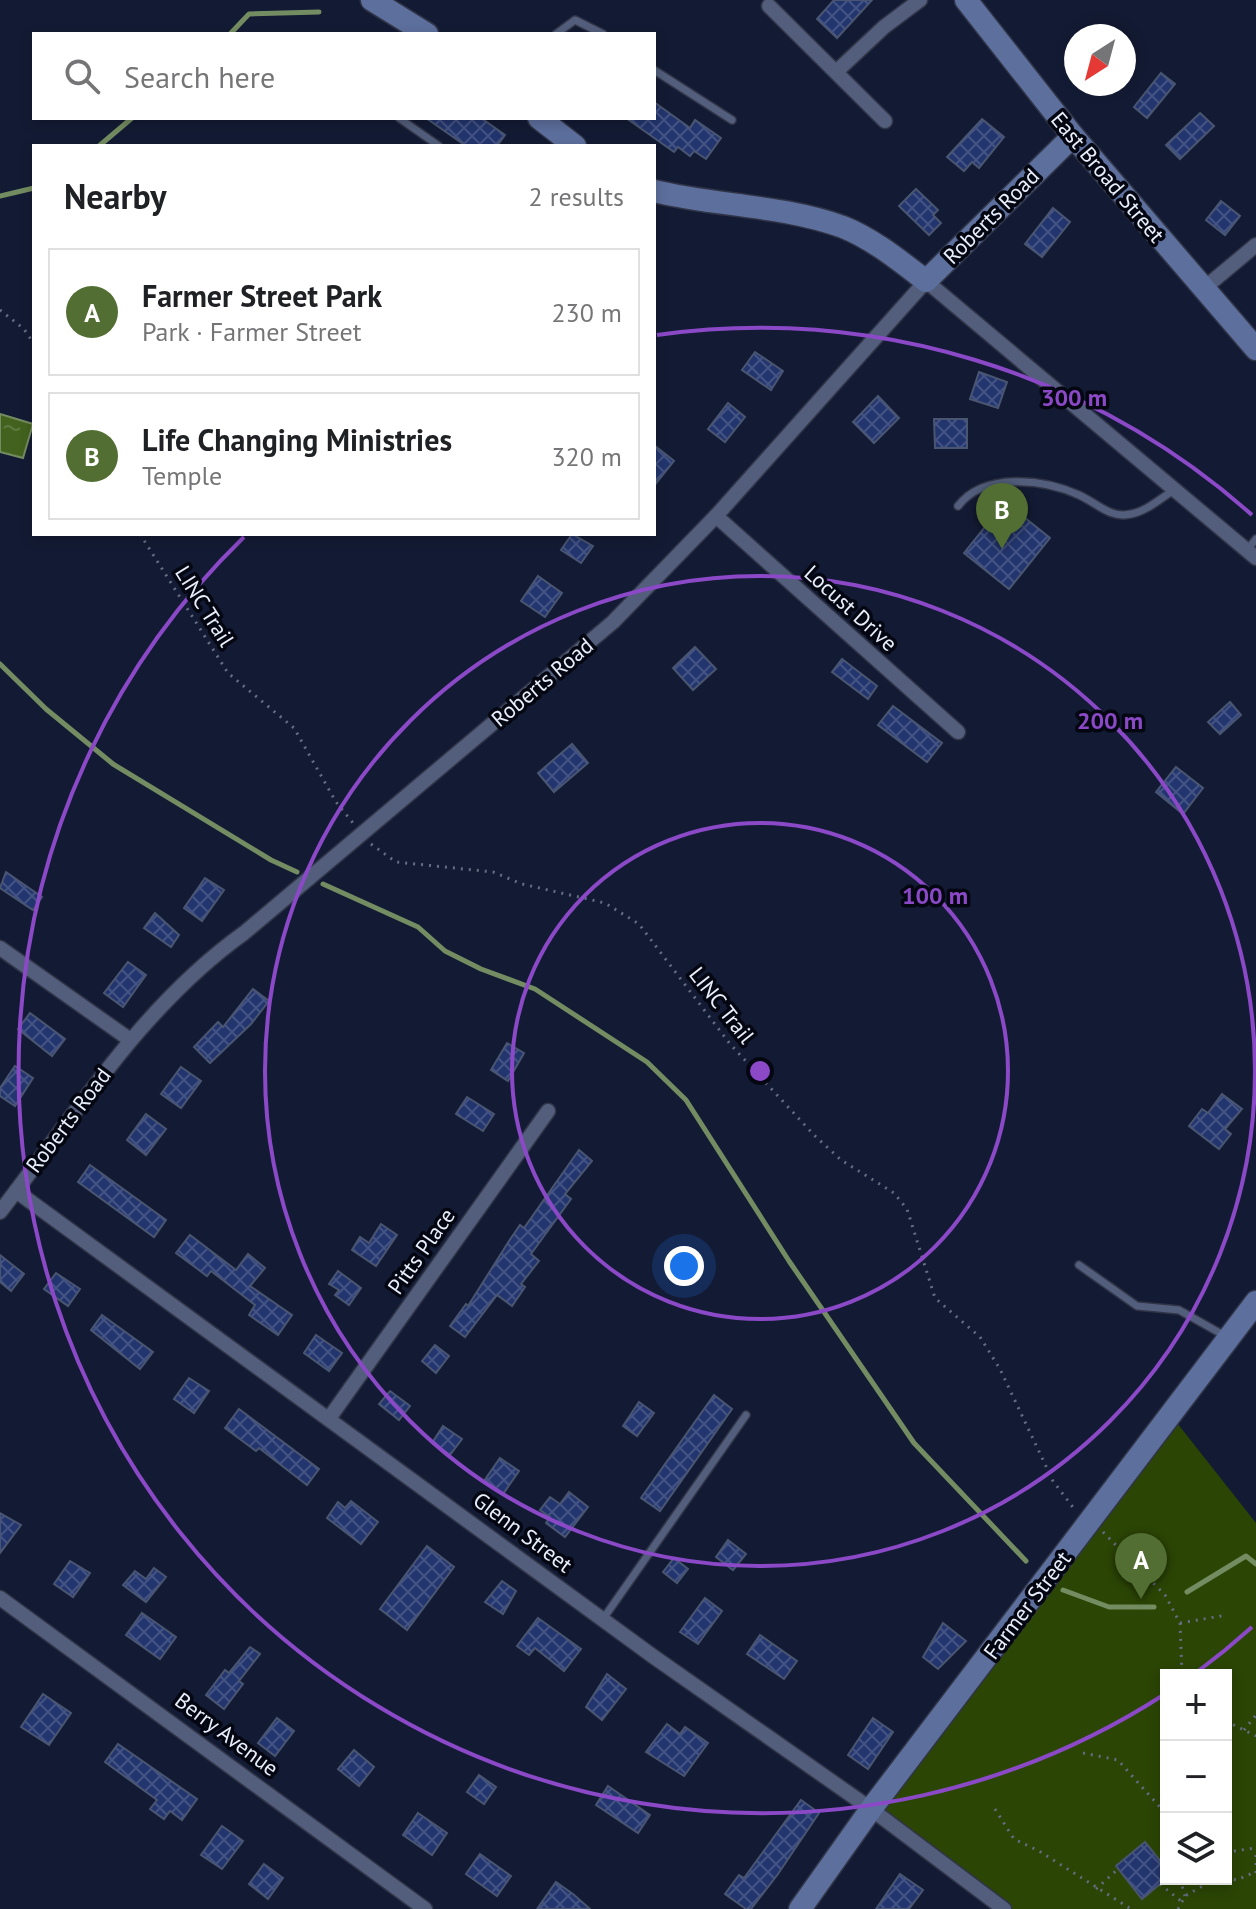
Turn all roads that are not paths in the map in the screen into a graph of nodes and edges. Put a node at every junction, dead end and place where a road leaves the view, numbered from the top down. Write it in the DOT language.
graph roads {
  1 [pos="372,0"];
  2 [pos="920,0"];
  3 [pos="966,0"];
  4 [pos="769,6"];
  5 [pos="423,32"];
  6 [pos="559,32"];
  7 [pos="599,32"];
  8 [pos="656,71"];
  9 [pos="837,71"];
  10 [pos="402,120"];
  11 [pos="542,120"];
  12 [pos="732,120"];
  13 [pos="885,121"];
  14 [pos="1073,136"];
  15 [pos="436,144"];
  16 [pos="572,144"];
  17 [pos="656,191"];
  18 [pos="1256,245"];
  19 [pos="926,281"];
  20 [pos="1202,290"];
  21 [pos="1256,349"];
  22 [pos="1176,488"];
  23 [pos="958,506"];
  24 [pos="716,516"];
  25 [pos="1253,549"];
  26 [pos="958,732"];
  27 [pos="0,948"];
  28 [pos="129,1039"];
  29 [pos="548,1111"];
  30 [pos="16,1191"];
  31 [pos="0,1212"];
  32 [pos="1079,1265"];
  33 [pos="1256,1302"];
  34 [pos="1229,1338"];
  35 [pos="746,1415"];
  36 [pos="330,1417"];
  37 [pos="0,1598"];
  38 [pos="603,1619"];
  39 [pos="871,1809"];
  40 [pos="425,1909"];
  41 [pos="800,1909"];
  42 [pos="1004,1909"];
  1 -- 5 [label="street"];
  2 -- 9 [label="street"];
  3 -- 14 [label="street, East Broad Street"];
  4 -- 9 [label="street"];
  6 -- 7 [label="lane"];
  8 -- 12 [label="lane"];
  9 -- 13 [label="street"];
  10 -- 15 [label="lane"];
  11 -- 16 [label="street"];
  14 -- 19 [label="street, Roberts Road"];
  14 -- 20 [label="street, East Broad Street"];
  17 -- 19 [label="street"];
  18 -- 20 [label="street"];
  19 -- 22 [label="street"];
  19 -- 24 [label="street, Roberts Road"];
  20 -- 21 [label="street, East Broad Street"];
  22 -- 23 [label="lane"];
  22 -- 25 [label="street"];
  24 -- 26 [label="street, Locust Drive"];
  24 -- 28 [label="street, Roberts Road"];
  27 -- 28 [label="street"];
  28 -- 30 [label="street, Roberts Road"];
  29 -- 36 [label="street, Pitts Place"];
  30 -- 31 [label="street, Roberts Road"];
  30 -- 36 [label="street, Glenn Street"];
  32 -- 34 [label="lane"];
  33 -- 34 [label="street, Farmer Street"];
  34 -- 39 [label="street, Farmer Street"];
  35 -- 38 [label="lane"];
  36 -- 38 [label="street, Glenn Street"];
  37 -- 40 [label="street, Berry Avenue"];
  38 -- 39 [label="street, Glenn Street"];
  39 -- 41 [label="street, Farmer Street"];
  39 -- 42 [label="street, Glenn Street"];
}
